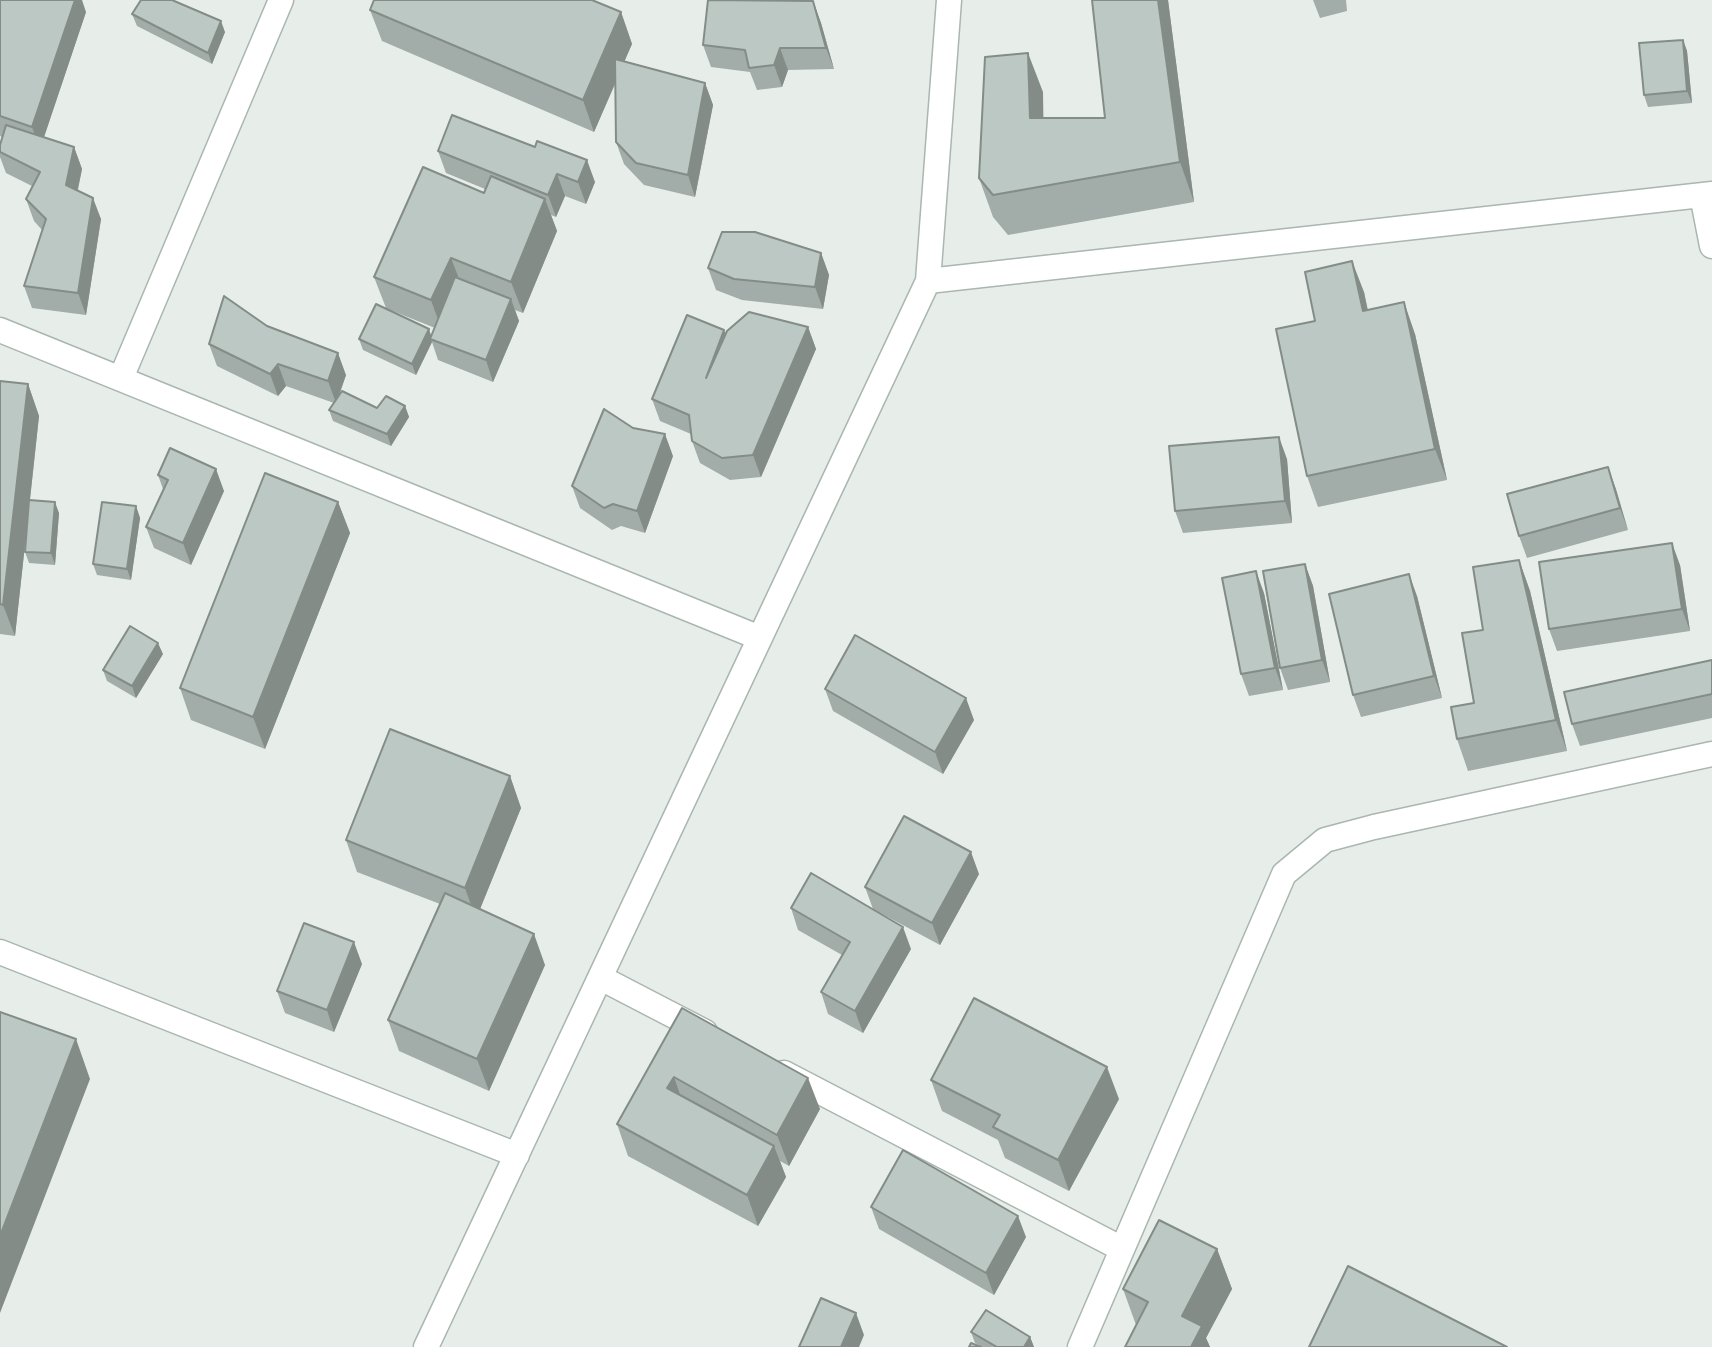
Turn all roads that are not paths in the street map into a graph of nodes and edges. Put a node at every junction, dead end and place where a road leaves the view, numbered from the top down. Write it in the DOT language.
graph roads {
  1 [pos="281,0"];
  2 [pos="949,0"];
  3 [pos="1707,195"];
  4 [pos="1712,246"];
  5 [pos="928,281"];
  6 [pos="0,330"];
  7 [pos="121,378"];
  8 [pos="760,638"];
  9 [pos="1712,754"];
  10 [pos="0,952"];
  11 [pos="601,978"];
  12 [pos="727,1044"];
  13 [pos="756,1059"];
  14 [pos="517,1155"];
  15 [pos="1122,1249"];
  16 [pos="426,1347"];
  17 [pos="1080,1347"];
  1 -- 7 [label="street"];
  2 -- 5 [label="street"];
  3 -- 4 [label="street"];
  3 -- 5 [label="street"];
  5 -- 8 [label="street"];
  6 -- 7 [label="street"];
  7 -- 8 [label="street"];
  8 -- 11 [label="street"];
  9 -- 15 [label="street"];
  10 -- 14 [label="street"];
  11 -- 12 [label="street"];
  11 -- 14 [label="street"];
  13 -- 15 [label="street"];
  14 -- 16 [label="street"];
  15 -- 17 [label="street"];
}
